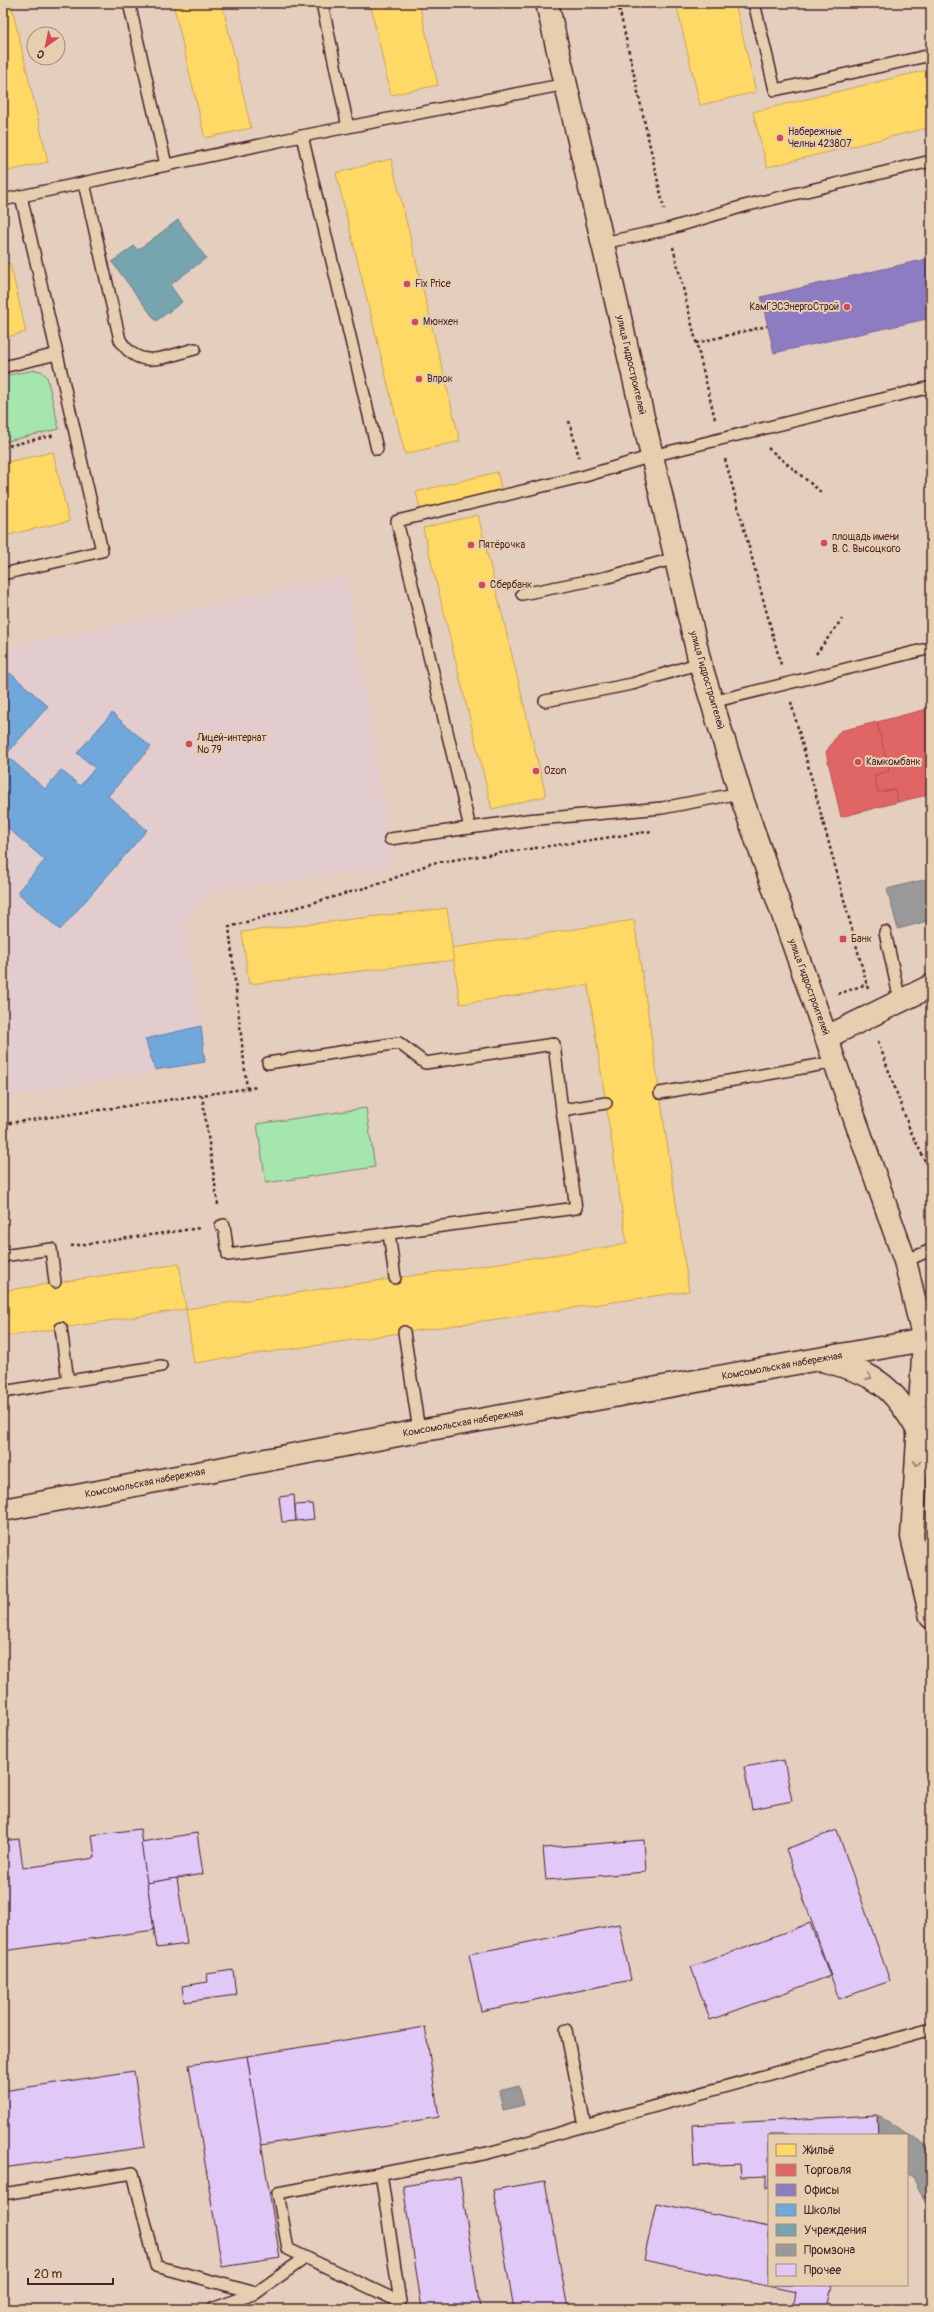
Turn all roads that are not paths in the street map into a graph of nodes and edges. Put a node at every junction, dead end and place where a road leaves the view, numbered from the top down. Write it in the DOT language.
graph roads {
  1 [pos="129,3"];
  2 [pos="322,3"];
  3 [pos="547,3"];
  4 [pos="754,3"];
  5 [pos="931,55"];
  6 [pos="566,84"];
  7 [pos="348,127"];
  8 [pos="302,136"];
  9 [pos="931,161"];
  10 [pos="166,165"];
  11 [pos="84,183"];
  12 [pos="21,196"];
  13 [pos="3,200"];
  14 [pos="603,243"];
  15 [pos="195,349"];
  16 [pos="57,354"];
  17 [pos="3,367"];
  18 [pos="931,387"];
  19 [pos="378,448"];
  20 [pos="652,456"];
  21 [pos="676,558"];
  22 [pos="3,574"];
  23 [pos="522,594"];
  24 [pos="931,648"];
  25 [pos="700,663"];
  26 [pos="545,701"];
  27 [pos="712,702"];
  28 [pos="740,793"];
  29 [pos="470,828"];
  30 [pos="390,839"];
  31 [pos="885,932"];
  32 [pos="931,986"];
  33 [pos="900,1001"];
  34 [pos="827,1037"];
  35 [pos="836,1062"];
  36 [pos="268,1063"];
  37 [pos="660,1093"];
  38 [pos="606,1103"];
  39 [pos="562,1110"];
  40 [pos="221,1226"];
  41 [pos="388,1233"];
  42 [pos="931,1250"];
  43 [pos="3,1256"];
  44 [pos="905,1261"];
  45 [pos="395,1278"];
  46 [pos="55,1282"];
  47 [pos="61,1328"];
  48 [pos="404,1332"];
  49 [pos="928,1345"];
  50 [pos="820,1359"];
  51 [pos="161,1366"];
  52 [pos="68,1381"];
  53 [pos="3,1392"];
  54 [pos="419,1431"];
  55 [pos="919,1432"];
  56 [pos="3,1510"];
  57 [pos="931,1617"];
  58 [pos="931,2029"];
  59 [pos="566,2030"];
  60 [pos="585,2126"];
  61 [pos="381,2173"];
  62 [pos="3,2194"];
  63 [pos="305,2258"];
  64 [pos="256,2293"];
  65 [pos="212,2309"];
  1 -- 10 [label="lane"];
  2 -- 7 [label="lane"];
  3 -- 6 [label="main road, улица Гидростроителей"];
  4 -- 5 [label="lane"];
  6 -- 7 [label="lane"];
  6 -- 14 [label="main road, улица Гидростроителей"];
  7 -- 8 [label="lane"];
  8 -- 10 [label="lane"];
  8 -- 19 [label="lane"];
  9 -- 14 [label="lane"];
  10 -- 11 [label="lane"];
  11 -- 12 [label="lane"];
  11 -- 15 [label="lane"];
  12 -- 13 [label="lane"];
  12 -- 16 [label="lane"];
  14 -- 20 [label="main road, улица Гидростроителей"];
  16 -- 17 [label="lane"];
  16 -- 22 [label="lane"];
  18 -- 20 [label="lane"];
  20 -- 21 [label="main road, улица Гидростроителей"];
  20 -- 29 [label="lane"];
  21 -- 23 [label="lane"];
  21 -- 25 [label="main road, улица Гидростроителей"];
  24 -- 27 [label="lane"];
  25 -- 26 [label="lane"];
  25 -- 27 [label="main road, улица Гидростроителей"];
  27 -- 28 [label="main road, улица Гидростроителей"];
  28 -- 29 [label="lane"];
  28 -- 34 [label="main road, улица Гидростроителей"];
  29 -- 30 [label="lane"];
  31 -- 33 [label="lane"];
  32 -- 33 [label="main road"];
  33 -- 34 [label="main road"];
  34 -- 35 [label="main road, улица Гидростроителей"];
  35 -- 37 [label="lane"];
  35 -- 44 [label="main road, улица Гидростроителей"];
  36 -- 39 [label="lane"];
  38 -- 39 [label="lane"];
  39 -- 41 [label="lane"];
  40 -- 41 [label="lane"];
  41 -- 45 [label="lane"];
  42 -- 44 [label="lane"];
  43 -- 46 [label="lane"];
  44 -- 49 [label="main road, улица Гидростроителей"];
  47 -- 52 [label="lane"];
  48 -- 54 [label="lane"];
  49 -- 50 [label="main road, Комсомольская набережная"];
  49 -- 55 [label="main road, улица Гидростроителей"];
  50 -- 54 [label="main road, Комсомольская набережная"];
  50 -- 55 [label="main road, one-way"];
  51 -- 52 [label="lane"];
  52 -- 53 [label="lane"];
  54 -- 56 [label="main road, Комсомольская набережная"];
  55 -- 57 [label="main road, улица Гидростроителей, one-way"];
  58 -- 60 [label="lane"];
  59 -- 60 [label="lane"];
  60 -- 61 [label="lane"];
  61 -- 63 [label="lane"];
  61 -- 63 [label="lane"];
  62 -- 64 [label="lane"];
  63 -- 64 [label="lane"];
  64 -- 65 [label="lane"];
}
